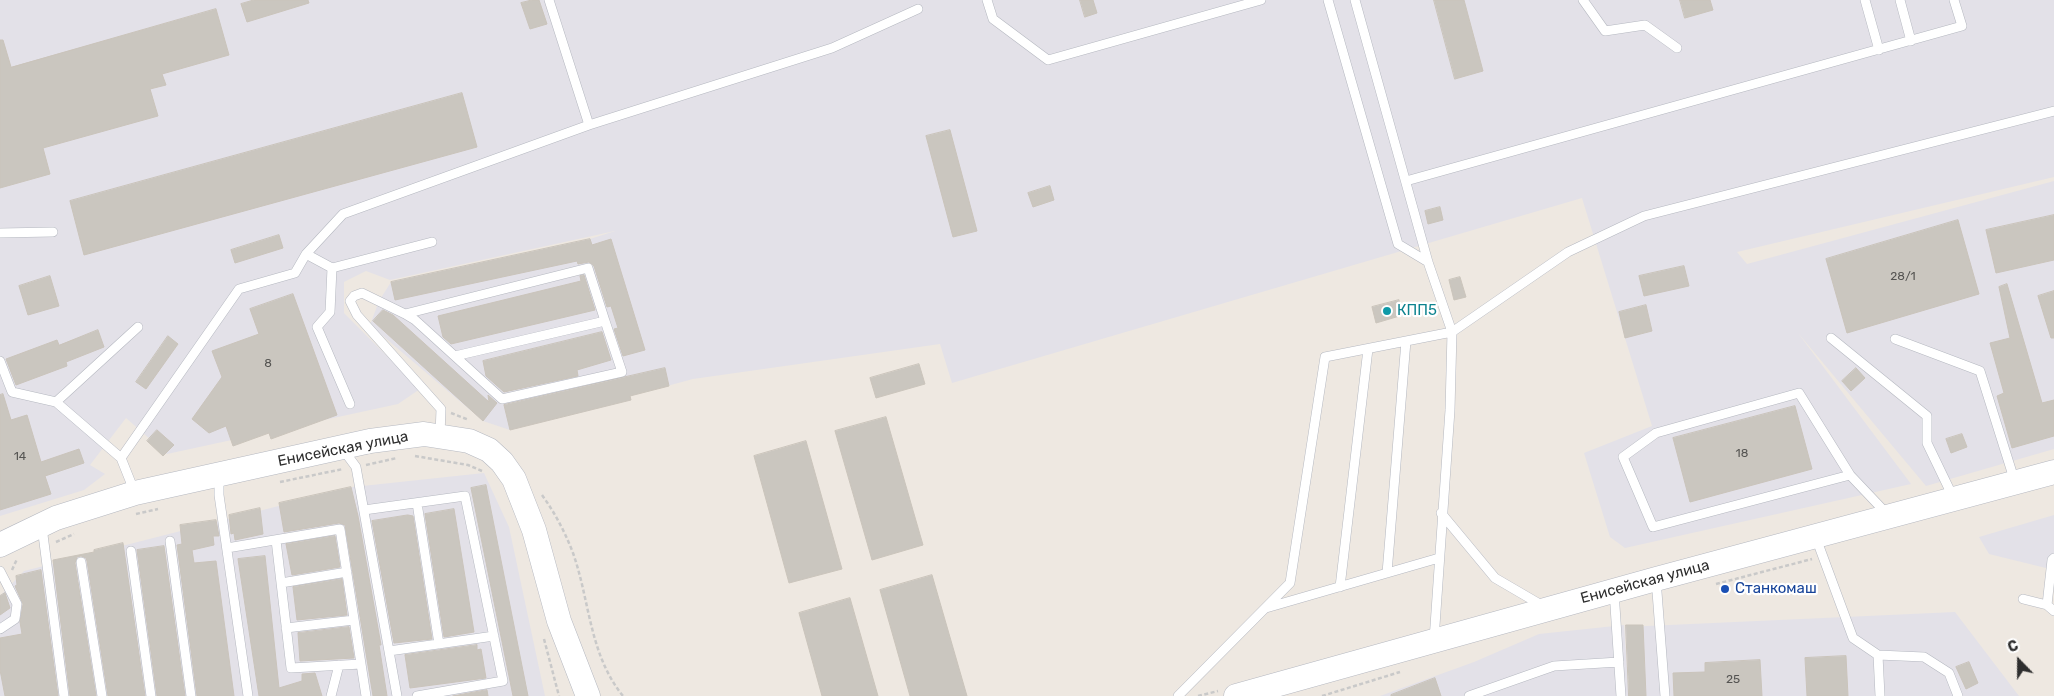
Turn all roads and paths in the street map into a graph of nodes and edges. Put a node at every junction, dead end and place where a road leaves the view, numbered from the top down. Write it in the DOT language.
graph roads {
  1 [pos="550,0"];
  2 [pos="987,0"];
  3 [pos="1261,0"];
  4 [pos="1328,0"];
  5 [pos="1356,0"];
  6 [pos="1583,0"];
  7 [pos="1864,0"];
  8 [pos="1900,0"];
  9 [pos="1954,0"];
  10 [pos="918,9"];
  11 [pos="1912,40"];
  12 [pos="1677,48"];
  13 [pos="1879,50"];
  14 [pos="2054,111"];
  15 [pos="588,124"];
  16 [pos="1406,181"];
  17 [pos="53,232"];
  18 [pos="0,233"];
  19 [pos="432,242"];
  20 [pos="306,254"];
  21 [pos="1428,262"];
  22 [pos="332,268"];
  23 [pos="405,314"];
  24 [pos="605,321"];
  25 [pos="138,327"];
  26 [pos="1452,332"];
  27 [pos="1831,338"];
  28 [pos="1895,339"];
  29 [pos="1406,341"];
  30 [pos="1368,348"];
  31 [pos="455,356"];
  32 [pos="0,361"];
  33 [pos="56,402"];
  34 [pos="350,404"];
  35 [pos="440,435"];
  36 [pos="342,448"];
  37 [pos="121,458"];
  38 [pos="2054,472"];
  39 [pos="1850,475"];
  40 [pos="218,476"];
  41 [pos="2016,484"];
  42 [pos="135,493"];
  43 [pos="1954,499"];
  44 [pos="417,503"];
  45 [pos="364,510"];
  46 [pos="1441,513"];
  47 [pos="1888,516"];
  48 [pos="42,525"];
  49 [pos="1815,536"];
  50 [pos="276,540"];
  51 [pos="170,542"];
  52 [pos="0,545"];
  53 [pos="227,548"];
  54 [pos="131,551"];
  55 [pos="1439,558"];
  56 [pos="2053,559"];
  57 [pos="81,562"];
  58 [pos="0,571"];
  59 [pos="347,572"];
  60 [pos="1387,573"];
  61 [pos="1656,579"];
  62 [pos="281,583"];
  63 [pos="1340,587"];
  64 [pos="1614,590"];
  65 [pos="2023,598"];
  66 [pos="2051,608"];
  67 [pos="1264,609"];
  68 [pos="1548,609"];
  69 [pos="354,620"];
  70 [pos="286,628"];
  71 [pos="0,629"];
  72 [pos="494,636"];
  73 [pos="1434,641"];
  74 [pos="439,644"];
  75 [pos="389,651"];
  76 [pos="1878,655"];
  77 [pos="1619,662"];
  78 [pos="361,664"];
  79 [pos="338,665"];
  80 [pos="64,696"];
  81 [pos="102,696"];
  82 [pos="151,696"];
  83 [pos="192,696"];
  84 [pos="248,696"];
  85 [pos="331,696"];
  86 [pos="366,696"];
  87 [pos="397,696"];
  88 [pos="417,696"];
  89 [pos="588,696"];
  90 [pos="1178,696"];
  91 [pos="1236,696"];
  92 [pos="1469,696"];
  93 [pos="1621,696"];
  94 [pos="1665,696"];
  95 [pos="1880,696"];
  96 [pos="1958,696"];
  1 -- 15 [label="lane"];
  2 -- 3 [label="lane"];
  4 -- 21 [label="lane"];
  5 -- 16 [label="lane"];
  6 -- 12 [label="lane"];
  7 -- 13 [label="lane"];
  8 -- 11 [label="lane"];
  9 -- 11 [label="lane"];
  10 -- 15 [label="lane"];
  11 -- 13 [label="lane"];
  13 -- 16 [label="lane"];
  14 -- 26 [label="lane"];
  15 -- 20 [label="lane"];
  16 -- 21 [label="lane"];
  17 -- 18 [label="lane"];
  19 -- 22 [label="lane"];
  20 -- 22 [label="lane"];
  20 -- 37 [label="lane"];
  21 -- 26 [label="lane"];
  22 -- 34 [label="lane"];
  23 -- 24 [label="lane"];
  23 -- 31 [label="lane"];
  23 -- 35 [label="lane"];
  24 -- 31 [label="lane"];
  24 -- 31 [label="lane"];
  25 -- 33 [label="lane"];
  26 -- 29 [label="lane"];
  26 -- 46 [label="lane"];
  27 -- 43 [label="lane"];
  28 -- 41 [label="lane"];
  29 -- 30 [label="lane"];
  29 -- 60 [label="lane"];
  30 -- 63 [label="lane"];
  30 -- 67 [label="lane"];
  32 -- 33 [label="lane"];
  33 -- 37 [label="lane"];
  35 -- 36 [label="street, Енисейская улица"];
  35 -- 89 [label="street, Енисейская улица"];
  36 -- 40 [label="street, Енисейская улица"];
  36 -- 45 [label="lane"];
  37 -- 42 [label="lane"];
  38 -- 41 [label="street, Енисейская улица"];
  39 -- 39 [label="lane"];
  39 -- 47 [label="lane"];
  40 -- 42 [label="street, Енисейская улица"];
  40 -- 53 [label="lane"];
  41 -- 43 [label="street, Енисейская улица"];
  42 -- 48 [label="street, Енисейская улица"];
  43 -- 47 [label="street, Енисейская улица"];
  44 -- 45 [label="lane"];
  44 -- 72 [label="lane"];
  44 -- 74 [label="lane"];
  45 -- 75 [label="lane"];
  46 -- 55 [label="lane"];
  46 -- 68 [label="lane"];
  47 -- 49 [label="street, Енисейская улица"];
  48 -- 52 [label="street, Енисейская улица"];
  48 -- 80 [label="lane"];
  49 -- 61 [label="street, Енисейская улица"];
  49 -- 76 [label="lane"];
  50 -- 53 [label="lane"];
  50 -- 59 [label="lane"];
  50 -- 62 [label="lane"];
  51 -- 83 [label="lane"];
  53 -- 84 [label="lane"];
  54 -- 82 [label="lane"];
  55 -- 60 [label="lane"];
  55 -- 73 [label="lane"];
  56 -- 66 [label="lane"];
  57 -- 81 [label="lane"];
  58 -- 71 [label="lane"];
  59 -- 62 [label="lane"];
  59 -- 69 [label="lane"];
  60 -- 63 [label="lane"];
  61 -- 64 [label="street, Енисейская улица"];
  61 -- 94 [label="lane"];
  62 -- 70 [label="lane"];
  63 -- 67 [label="lane"];
  64 -- 68 [label="street, Енисейская улица"];
  64 -- 77 [label="lane"];
  65 -- 66 [label="lane"];
  67 -- 90 [label="lane"];
  68 -- 73 [label="street, Енисейская улица"];
  69 -- 70 [label="lane"];
  69 -- 78 [label="lane"];
  70 -- 79 [label="lane"];
  72 -- 74 [label="lane"];
  72 -- 88 [label="lane"];
  73 -- 91 [label="street, Енисейская улица"];
  74 -- 75 [label="lane"];
  75 -- 87 [label="lane"];
  76 -- 95 [label="lane"];
  76 -- 96 [label="lane"];
  77 -- 92 [label="lane"];
  77 -- 93 [label="lane"];
  78 -- 79 [label="lane"];
  78 -- 86 [label="lane"];
  79 -- 85 [label="lane"];
}
